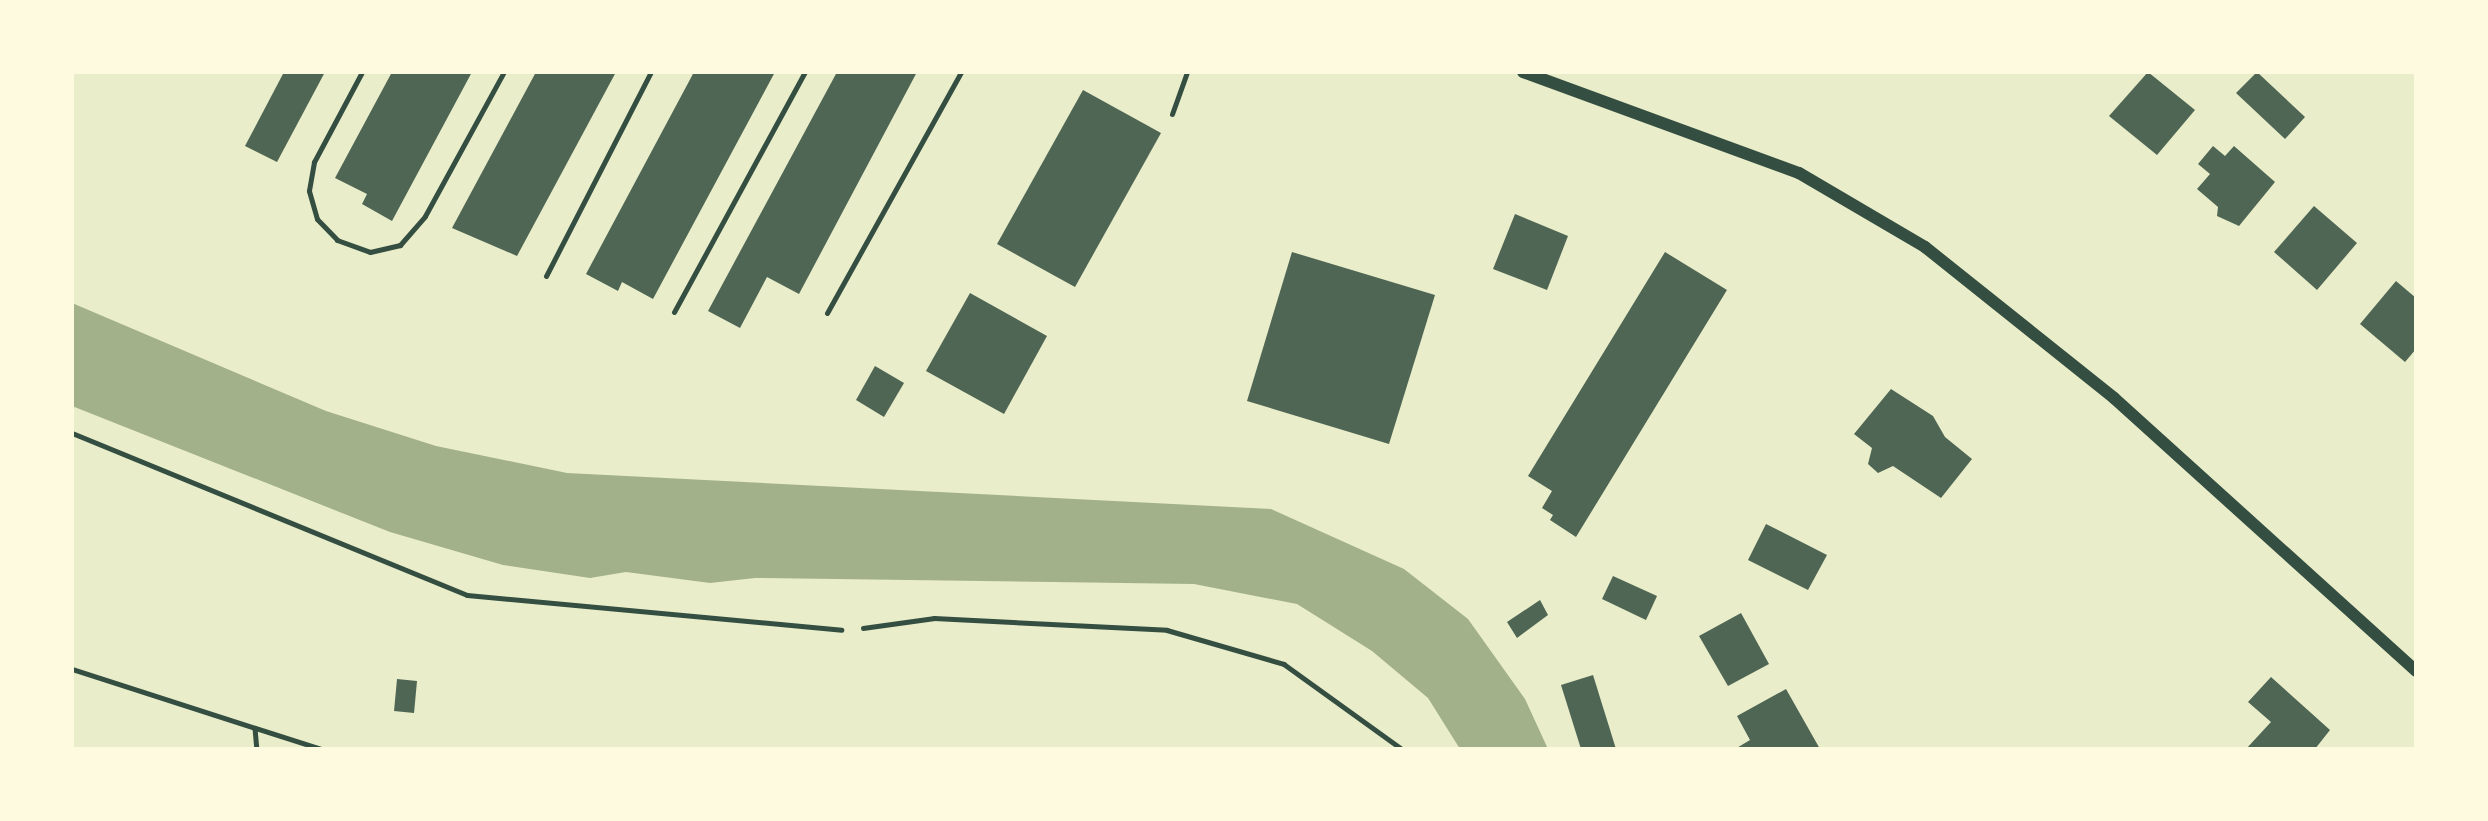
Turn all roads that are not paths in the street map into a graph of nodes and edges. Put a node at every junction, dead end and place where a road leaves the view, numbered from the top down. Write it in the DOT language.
graph roads {
  1 [pos="362,72"];
  2 [pos="504,72"];
  3 [pos="652,72"];
  4 [pos="805,72"];
  5 [pos="961,72"];
  6 [pos="1187,72"];
  7 [pos="1523,72"];
  8 [pos="1172,114"];
  9 [pos="546,276"];
  10 [pos="674,312"];
  11 [pos="827,313"];
  12 [pos="72,433"];
  13 [pos="841,630"];
  14 [pos="2416,671"];
  1 -- 2 [label="lane"];
  3 -- 9 [label="lane"];
  4 -- 10 [label="lane"];
  5 -- 11 [label="lane"];
  6 -- 8 [label="lane"];
  7 -- 14 [label="street"];
  12 -- 13 [label="lane"];
}
